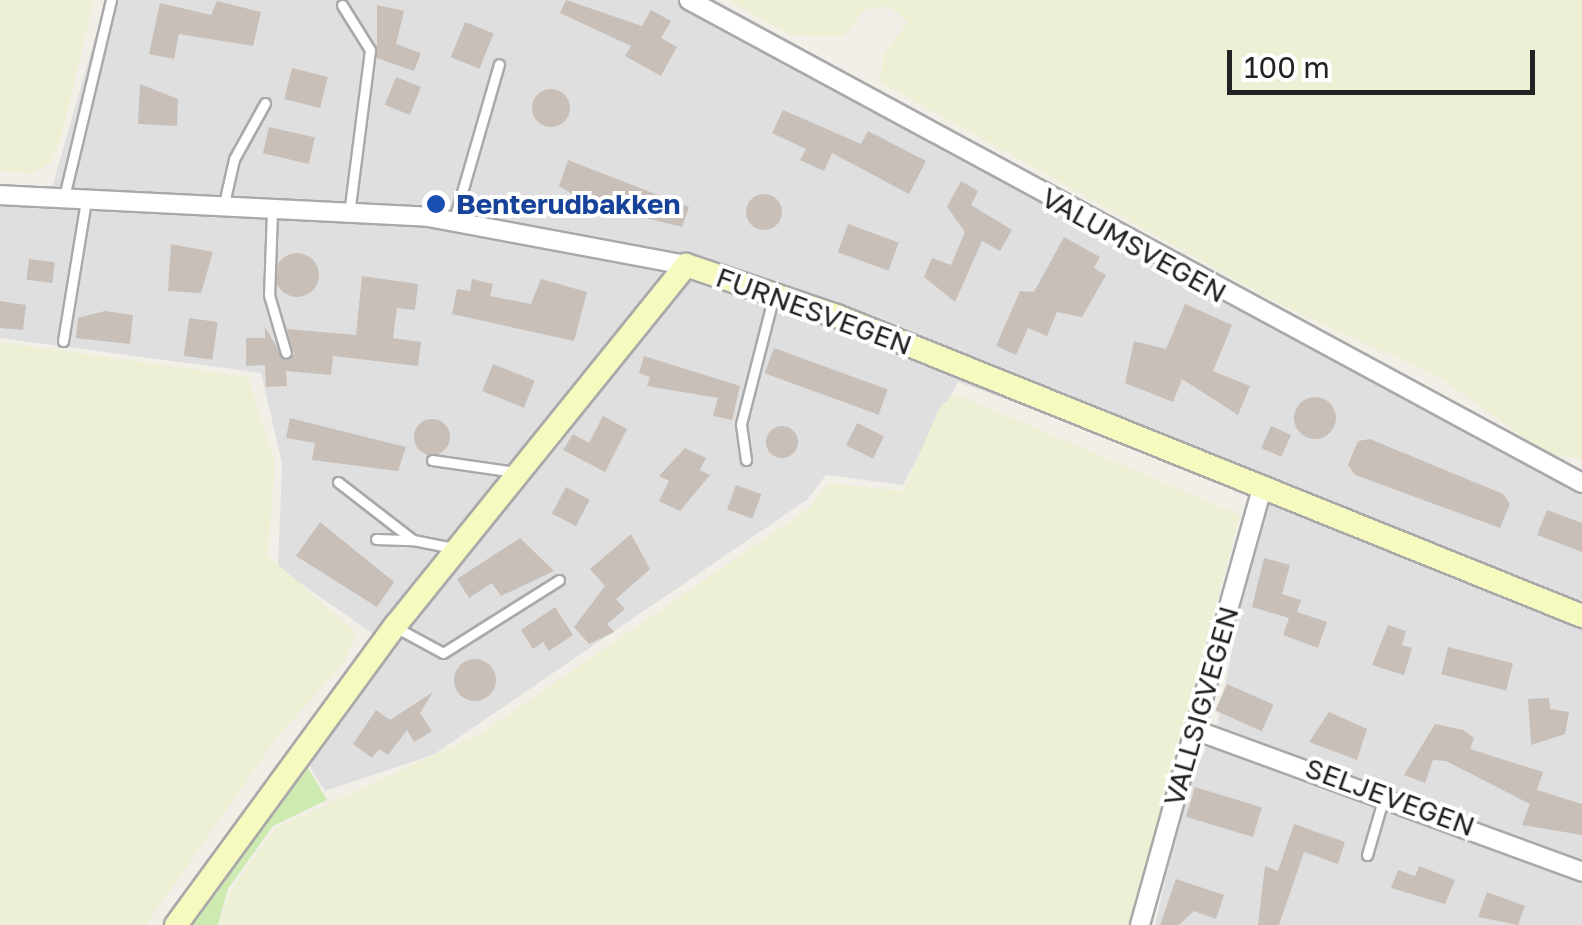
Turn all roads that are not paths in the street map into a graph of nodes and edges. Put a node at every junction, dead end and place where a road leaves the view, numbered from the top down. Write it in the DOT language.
graph roads {
  1 [pos="110,0"];
  2 [pos="689,0"];
  3 [pos="342,5"];
  4 [pos="499,64"];
  5 [pos="265,103"];
  6 [pos="0,194"];
  7 [pos="64,200"];
  8 [pos="86,202"];
  9 [pos="223,210"];
  10 [pos="272,211"];
  11 [pos="349,215"];
  12 [pos="454,220"];
  13 [pos="686,266"];
  14 [pos="774,293"];
  15 [pos="63,341"];
  16 [pos="286,354"];
  17 [pos="432,460"];
  18 [pos="746,460"];
  19 [pos="515,472"];
  20 [pos="338,482"];
  21 [pos="1582,483"];
  22 [pos="1262,488"];
  23 [pos="376,540"];
  24 [pos="413,540"];
  25 [pos="455,548"];
  26 [pos="559,580"];
  27 [pos="1582,616"];
  28 [pos="394,626"];
  29 [pos="1195,730"];
  30 [pos="1385,792"];
  31 [pos="1367,854"];
  32 [pos="1582,872"];
  33 [pos="176,925"];
  34 [pos="1140,925"];
  1 -- 7 [label="lane"];
  2 -- 21 [label="street, VALUMSVEGEN"];
  3 -- 11 [label="lane"];
  4 -- 12 [label="lane"];
  5 -- 9 [label="lane"];
  6 -- 7 [label="street, FURNESVEGEN"];
  7 -- 8 [label="street, FURNESVEGEN"];
  8 -- 9 [label="street, FURNESVEGEN"];
  8 -- 15 [label="lane"];
  9 -- 10 [label="street, FURNESVEGEN"];
  10 -- 11 [label="street, FURNESVEGEN"];
  10 -- 16 [label="lane"];
  11 -- 12 [label="street, FURNESVEGEN"];
  12 -- 13 [label="street, FURNESVEGEN"];
  13 -- 14 [label="main road, FURNESVEGEN"];
  13 -- 19 [label="main road"];
  14 -- 18 [label="lane"];
  14 -- 22 [label="main road, FURNESVEGEN"];
  17 -- 19 [label="lane"];
  19 -- 25 [label="main road"];
  20 -- 24 [label="lane"];
  22 -- 27 [label="main road, FURNESVEGEN"];
  22 -- 29 [label="street, VALLSIGVEGEN"];
  23 -- 24 [label="lane"];
  24 -- 25 [label="lane"];
  25 -- 28 [label="main road"];
  26 -- 28 [label="lane"];
  28 -- 33 [label="main road"];
  29 -- 30 [label="street, SELJEVEGEN"];
  29 -- 34 [label="street, VALLSIGVEGEN"];
  30 -- 31 [label="lane"];
  30 -- 32 [label="street, SELJEVEGEN"];
}
